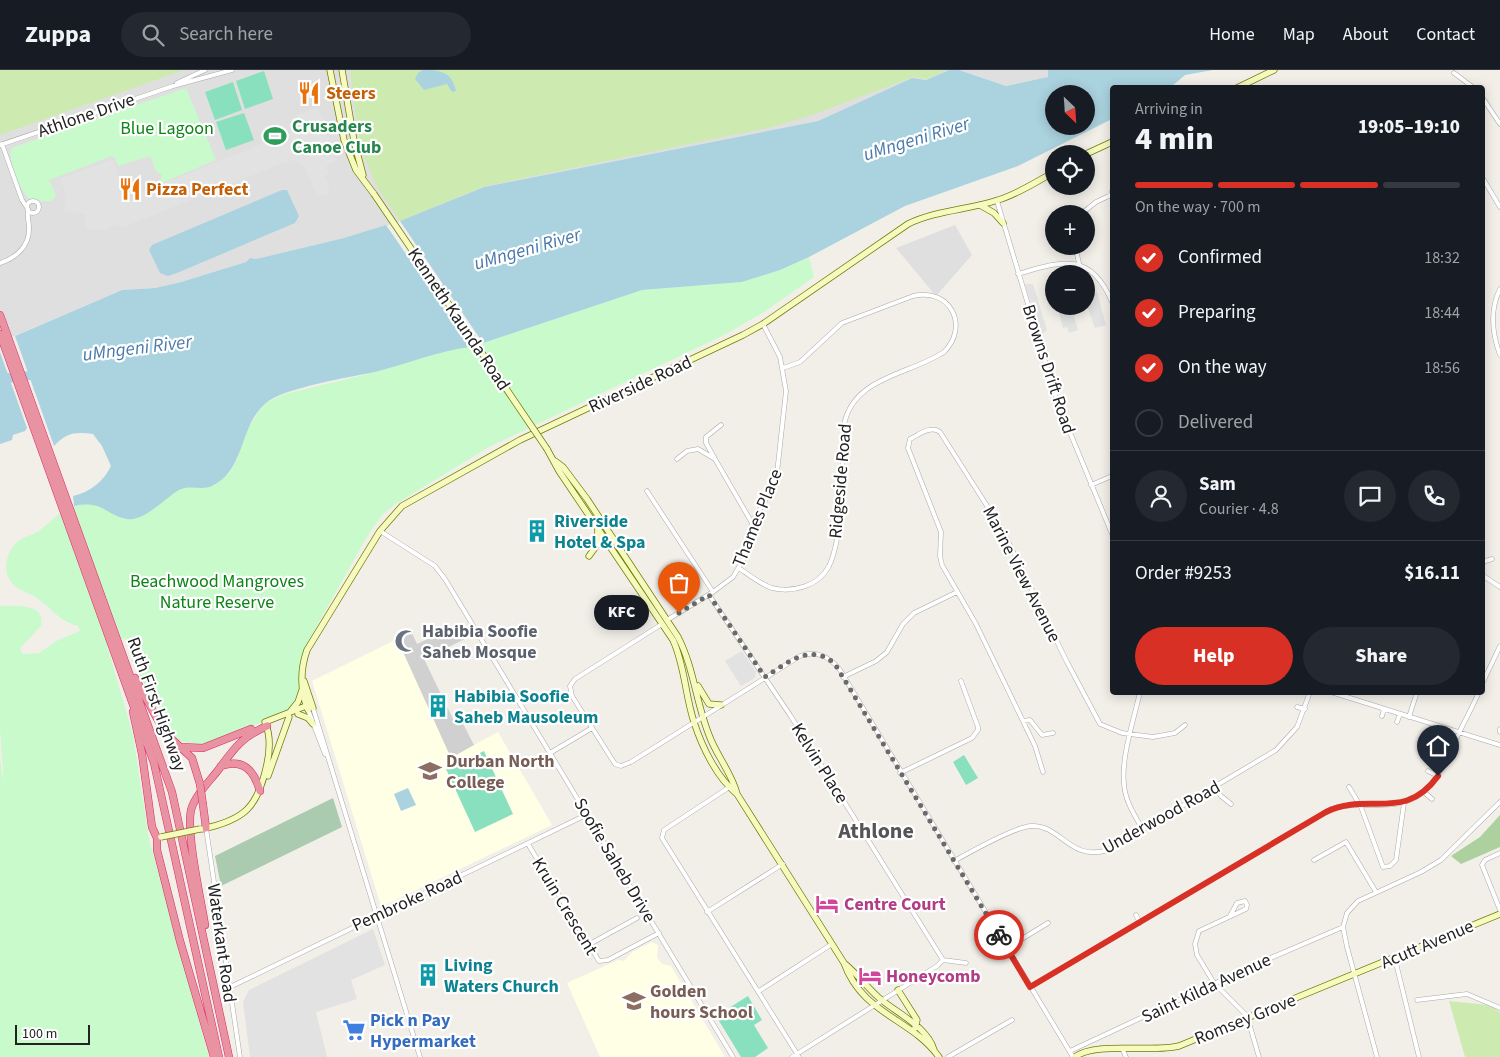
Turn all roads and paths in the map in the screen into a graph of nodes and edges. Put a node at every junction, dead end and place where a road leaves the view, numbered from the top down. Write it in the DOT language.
graph roads {
  1 [pos="205,70"];
  2 [pos="232,70"];
  3 [pos="330,70"];
  4 [pos="342,70"];
  5 [pos="1274,70"];
  6 [pos="1454,72"];
  7 [pos="1244,85"];
  8 [pos="1470,85"];
  9 [pos="172,86"];
  10 [pos="1485,101"];
  11 [pos="1500,124"];
  12 [pos="1110,143"];
  13 [pos="1,144"];
  14 [pos="1095,150"];
  15 [pos="363,177"];
  16 [pos="1045,177"];
  17 [pos="1485,182"];
  18 [pos="20,195"];
  19 [pos="1110,195"];
  20 [pos="997,201"];
  21 [pos="31,202"];
  22 [pos="979,204"];
  23 [pos="1092,205"];
  24 [pos="1500,207"];
  25 [pos="28,210"];
  26 [pos="1003,223"];
  27 [pos="1077,255"];
  28 [pos="0,263"];
  29 [pos="1078,263"];
  30 [pos="1018,274"];
  31 [pos="1500,289"];
  32 [pos="1110,298"];
  33 [pos="0,311"];
  34 [pos="0,315"];
  35 [pos="763,324"];
  36 [pos="4,325"];
  37 [pos="0,334"];
  38 [pos="1500,355"];
  39 [pos="783,368"];
  40 [pos="721,426"];
  41 [pos="715,459"];
  42 [pos="1080,459"];
  43 [pos="677,460"];
  44 [pos="555,461"];
  45 [pos="1074,461"];
  46 [pos="1110,477"];
  47 [pos="1091,485"];
  48 [pos="646,491"];
  49 [pos="752,524"];
  50 [pos="598,529"];
  51 [pos="1110,529"];
  52 [pos="380,532"];
  53 [pos="589,556"];
  54 [pos="1492,559"];
  55 [pos="1485,561"];
  56 [pos="739,568"];
  57 [pos="1485,577"];
  58 [pos="1500,587"];
  59 [pos="957,592"];
  60 [pos="711,594"];
  61 [pos="664,622"];
  62 [pos="1500,646"];
  63 [pos="122,660"];
  64 [pos="765,677"];
  65 [pos="843,677"];
  66 [pos="302,678"];
  67 [pos="1485,678"];
  68 [pos="695,680"];
  69 [pos="961,681"];
  70 [pos="302,690"];
  71 [pos="1139,695"];
  72 [pos="1309,695"];
  73 [pos="1340,695"];
  74 [pos="1416,695"];
  75 [pos="1478,695"];
  76 [pos="721,705"];
  77 [pos="310,707"];
  78 [pos="1297,707"];
  79 [pos="1305,709"];
  80 [pos="1384,709"];
  81 [pos="298,714"];
  82 [pos="1400,714"];
  83 [pos="288,716"];
  84 [pos="1382,716"];
  85 [pos="702,717"];
  86 [pos="1409,717"];
  87 [pos="1023,721"];
  88 [pos="694,722"];
  89 [pos="1397,722"];
  90 [pos="266,724"];
  91 [pos="313,724"];
  92 [pos="1185,725"];
  93 [pos="592,728"];
  94 [pos="1459,732"];
  95 [pos="1053,733"];
  96 [pos="1131,734"];
  97 [pos="1500,738"];
  98 [pos="1499,744"];
  99 [pos="180,747"];
  100 [pos="715,752"];
  101 [pos="550,753"];
  102 [pos="708,756"];
  103 [pos="327,758"];
  104 [pos="221,766"];
  105 [pos="726,771"];
  106 [pos="1428,771"];
  107 [pos="1043,772"];
  108 [pos="900,773"];
  109 [pos="720,775"];
  110 [pos="1438,776"];
  111 [pos="1218,777"];
  112 [pos="1222,782"];
  113 [pos="263,784"];
  114 [pos="734,784"];
  115 [pos="1214,787"];
  116 [pos="1349,787"];
  117 [pos="728,788"];
  118 [pos="260,791"];
  119 [pos="1424,792"];
  120 [pos="737,794"];
  121 [pos="1432,799"];
  122 [pos="1500,802"];
  123 [pos="1404,803"];
  124 [pos="1231,804"];
  125 [pos="1360,804"];
  126 [pos="586,815"];
  127 [pos="203,829"];
  128 [pos="1144,830"];
  129 [pos="159,838"];
  130 [pos="528,844"];
  131 [pos="1257,846"];
  132 [pos="1261,851"];
  133 [pos="1500,853"];
  134 [pos="1314,860"];
  135 [pos="954,861"];
  136 [pos="782,864"];
  137 [pos="1376,892"];
  138 [pos="1500,910"];
  139 [pos="707,912"];
  140 [pos="1500,914"];
  141 [pos="376,916"];
  142 [pos="1136,916"];
  143 [pos="1230,916"];
  144 [pos="637,918"];
  145 [pos="1010,920"];
  146 [pos="1048,923"];
  147 [pos="1140,923"];
  148 [pos="1343,927"];
  149 [pos="995,929"];
  150 [pos="659,933"];
  151 [pos="588,944"];
  152 [pos="832,944"];
  153 [pos="1007,948"];
  154 [pos="1395,959"];
  155 [pos="943,960"];
  156 [pos="844,963"];
  157 [pos="966,963"];
  158 [pos="1355,974"];
  159 [pos="212,978"];
  160 [pos="1214,983"];
  161 [pos="1030,987"];
  162 [pos="228,988"];
  163 [pos="898,990"];
  164 [pos="759,991"];
  165 [pos="1417,1000"];
  166 [pos="882,1001"];
  167 [pos="874,1006"];
  168 [pos="1500,1008"];
  169 [pos="1248,1018"];
  170 [pos="1012,1020"];
  171 [pos="914,1029"];
  172 [pos="1098,1037"];
  173 [pos="1122,1048"];
  174 [pos="1099,1050"];
  175 [pos="1070,1052"];
  176 [pos="798,1056"];
  177 [pos="1375,1056"];
  178 [pos="214,1057"];
  179 [pos="219,1057"];
  180 [pos="229,1057"];
  181 [pos="240,1057"];
  182 [pos="420,1057"];
  183 [pos="733,1057"];
  184 [pos="792,1057"];
  185 [pos="939,1057"];
  186 [pos="948,1057"];
  187 [pos="1074,1057"];
  188 [pos="1126,1057"];
  189 [pos="1259,1057"];
  190 [pos="1419,1057"];
  1 -- 9 [label="street, Athlone Drive"];
  2 -- 9 [label="street, Athlone Drive"];
  3 -- 15 [label="main road, Kenneth Kaunda Road"];
  4 -- 15 [label="main road, Kenneth Kaunda Road"];
  5 -- 7 [label="main road"];
  6 -- 8 [label="street"];
  9 -- 13 [label="street, Athlone Drive"];
  10 -- 11 [label="street"];
  12 -- 14 [label="main road"];
  13 -- 18 [label="street"];
  15 -- 44 [label="main road, Kenneth Kaunda Road, bridge"];
  16 -- 20 [label="main road, Riverside Road"];
  17 -- 24 [label="street"];
  18 -- 21 [label="street"];
  18 -- 25 [label="street"];
  19 -- 23 [label="street"];
  20 -- 22 [label="main road, Riverside Road"];
  20 -- 26 [label="street, Browns Drift Road"];
  21 -- 25 [label="street"];
  21 -- 25 [label="street"];
  22 -- 26 [label="main road"];
  22 -- 35 [label="main road, Riverside Road"];
  25 -- 28 [label="street"];
  26 -- 30 [label="street, Browns Drift Road"];
  27 -- 29 [label="street"];
  29 -- 30 [label="street"];
  29 -- 32 [label="street"];
  30 -- 42 [label="street, Browns Drift Road"];
  31 -- 38 [label="street"];
  33 -- 36 [label="highway"];
  34 -- 36 [label="highway, Ruth First Highway"];
  35 -- 39 [label="street, Thames Place"];
  35 -- 52 [label="main road, Riverside Road"];
  36 -- 63 [label="highway, Ruth First Highway"];
  37 -- 63 [label="highway, Ruth First Highway"];
  39 -- 49 [label="street, Thames Place"];
  39 -- 56 [label="street, Ridgeside Road"];
  40 -- 41 [label="street"];
  41 -- 43 [label="street"];
  41 -- 49 [label="street"];
  42 -- 45 [label="street"];
  42 -- 47 [label="street, Browns Drift Road"];
  44 -- 50 [label="main road, Kenneth Kaunda Road"];
  44 -- 61 [label="main road, Kenneth Kaunda Road"];
  46 -- 47 [label="street"];
  47 -- 51 [label="street, Browns Drift Road"];
  48 -- 60 [label="street, Kelvin Place"];
  49 -- 56 [label="street, Thames Place"];
  50 -- 53 [label="main road"];
  50 -- 61 [label="main road, Kenneth Kaunda Road"];
  52 -- 66 [label="main road, Riverside Road"];
  52 -- 101 [label="street, Soofie Saheb Drive"];
  54 -- 55 [label="street"];
  56 -- 60 [label="street, Thames Place"];
  57 -- 58 [label="street"];
  59 -- 65 [label="street"];
  59 -- 87 [label="street, Marine View Avenue"];
  59 -- 96 [label="street, Marine View Avenue"];
  60 -- 61 [label="street, Thames Place"];
  60 -- 64 [label="street, Kelvin Place"];
  61 -- 68 [label="main road, Kenneth Kaunda Road"];
  61 -- 88 [label="main road, Kenneth Kaunda Road"];
  61 -- 93 [label="street, Thames Place"];
  62 -- 67 [label="street"];
  63 -- 99 [label="highway"];
  63 -- 129 [label="highway"];
  63 -- 159 [label="highway, Ruth First Highway"];
  63 -- 179 [label="highway, Ruth First Highway"];
  64 -- 65 [label="street"];
  64 -- 76 [label="street"];
  64 -- 155 [label="street, Kelvin Place"];
  65 -- 108 [label="street"];
  66 -- 70 [label="main road, Riverside Road"];
  66 -- 77 [label="main road, Riverside Road"];
  68 -- 76 [label="main road"];
  68 -- 85 [label="main road, Kenneth Kaunda Road"];
  69 -- 108 [label="street"];
  70 -- 77 [label="main road, Riverside Road"];
  70 -- 83 [label="main road"];
  71 -- 96 [label="street"];
  72 -- 79 [label="street, Underwood Road"];
  73 -- 80 [label="street"];
  74 -- 86 [label="street"];
  75 -- 94 [label="street"];
  76 -- 85 [label="street"];
  77 -- 81 [label="main road"];
  77 -- 83 [label="main road"];
  77 -- 91 [label="street"];
  77 -- 103 [label="street"];
  78 -- 79 [label="street"];
  79 -- 112 [label="street, Underwood Road"];
  80 -- 82 [label="street"];
  80 -- 84 [label="street"];
  81 -- 83 [label="main road"];
  81 -- 91 [label="main road"];
  82 -- 86 [label="street"];
  82 -- 89 [label="street"];
  83 -- 90 [label="main road"];
  83 -- 113 [label="main road"];
  85 -- 88 [label="street"];
  85 -- 100 [label="main road, Kenneth Kaunda Road"];
  86 -- 94 [label="street"];
  87 -- 95 [label="street"];
  87 -- 107 [label="street, Marine View Avenue"];
  88 -- 93 [label="street"];
  88 -- 102 [label="main road, Kenneth Kaunda Road"];
  90 -- 99 [label="highway"];
  90 -- 104 [label="highway"];
  90 -- 113 [label="main road"];
  91 -- 103 [label="street"];
  92 -- 96 [label="street"];
  93 -- 101 [label="street"];
  94 -- 98 [label="street"];
  94 -- 110 [label="street"];
  96 -- 128 [label="street"];
  97 -- 98 [label="street"];
  99 -- 127 [label="highway, bridge"];
  100 -- 102 [label="main road"];
  100 -- 105 [label="main road, Kenneth Kaunda Road"];
  101 -- 126 [label="street, Soofie Saheb Drive"];
  102 -- 109 [label="main road, Kenneth Kaunda Road"];
  103 -- 141 [label="street"];
  104 -- 118 [label="highway"];
  104 -- 159 [label="highway"];
  105 -- 109 [label="main road"];
  105 -- 114 [label="main road, Kenneth Kaunda Road"];
  106 -- 110 [label="street"];
  108 -- 135 [label="street"];
  109 -- 117 [label="main road, Kenneth Kaunda Road"];
  110 -- 119 [label="street"];
  111 -- 112 [label="street"];
  112 -- 115 [label="street, Underwood Road"];
  113 -- 118 [label="main road"];
  114 -- 117 [label="street"];
  114 -- 120 [label="main road, Kenneth Kaunda Road"];
  115 -- 124 [label="street"];
  115 -- 128 [label="street, Underwood Road"];
  116 -- 125 [label="street"];
  117 -- 120 [label="main road, Kenneth Kaunda Road"];
  117 -- 139 [label="street"];
  118 -- 127 [label="main road"];
  119 -- 121 [label="street"];
  119 -- 123 [label="street"];
  120 -- 136 [label="main road, Kenneth Kaunda Road"];
  122 -- 137 [label="street"];
  123 -- 125 [label="street"];
  123 -- 125 [label="street"];
  125 -- 132 [label="street"];
  126 -- 130 [label="street, Pembroke Road"];
  126 -- 150 [label="street, Soofie Saheb Drive"];
  127 -- 129 [label="main road, bridge"];
  127 -- 162 [label="street, Waterkant Road"];
  128 -- 135 [label="street, Underwood Road"];
  129 -- 178 [label="highway"];
  130 -- 141 [label="street, Pembroke Road"];
  130 -- 151 [label="street, Kruin Crescent"];
  131 -- 132 [label="street"];
  132 -- 147 [label="street"];
  133 -- 138 [label="street"];
  134 -- 137 [label="street"];
  135 -- 149 [label="street"];
  136 -- 139 [label="street"];
  136 -- 152 [label="main road, Kenneth Kaunda Road"];
  137 -- 148 [label="street"];
  139 -- 164 [label="street"];
  140 -- 154 [label="main road, Acutt Avenue"];
  141 -- 162 [label="street, Pembroke Road"];
  141 -- 182 [label="street"];
  142 -- 147 [label="street"];
  143 -- 143 [label="street"];
  143 -- 160 [label="street"];
  144 -- 151 [label="street"];
  145 -- 149 [label="street"];
  146 -- 153 [label="street"];
  147 -- 161 [label="street"];
  148 -- 158 [label="street"];
  148 -- 160 [label="street, Saint Kilda Avenue"];
  149 -- 153 [label="street"];
  150 -- 151 [label="street, Kruin Crescent"];
  150 -- 183 [label="street, Soofie Saheb Drive"];
  152 -- 156 [label="main road, Kenneth Kaunda Road"];
  152 -- 164 [label="street"];
  153 -- 161 [label="street"];
  154 -- 158 [label="main road, Acutt Avenue"];
  154 -- 190 [label="street"];
  155 -- 157 [label="street"];
  155 -- 163 [label="street"];
  156 -- 166 [label="main road, Kenneth Kaunda Road"];
  156 -- 167 [label="main road, Kenneth Kaunda Road"];
  158 -- 169 [label="main road, Romsey Grove"];
  158 -- 177 [label="street"];
  159 -- 180 [label="highway, Ruth First Highway"];
  160 -- 169 [label="street"];
  160 -- 172 [label="street, Saint Kilda Avenue"];
  161 -- 175 [label="street"];
  162 -- 181 [label="street, Waterkant Road"];
  163 -- 166 [label="street"];
  163 -- 171 [label="main road"];
  164 -- 176 [label="street"];
  165 -- 168 [label="street"];
  166 -- 167 [label="street"];
  166 -- 171 [label="main road, Kenneth Kaunda Road"];
  167 -- 171 [label="main road, Kenneth Kaunda Road"];
  167 -- 176 [label="street"];
  169 -- 173 [label="main road, Romsey Grove"];
  169 -- 189 [label="street"];
  170 -- 186 [label="street"];
  171 -- 185 [label="main road, Kenneth Kaunda Road"];
  172 -- 174 [label="street"];
  172 -- 175 [label="street, Saint Kilda Avenue"];
  173 -- 174 [label="main road, Romsey Grove"];
  173 -- 188 [label="street"];
  174 -- 187 [label="main road, Romsey Grove"];
  175 -- 187 [label="street"];
  176 -- 184 [label="street"];
}
